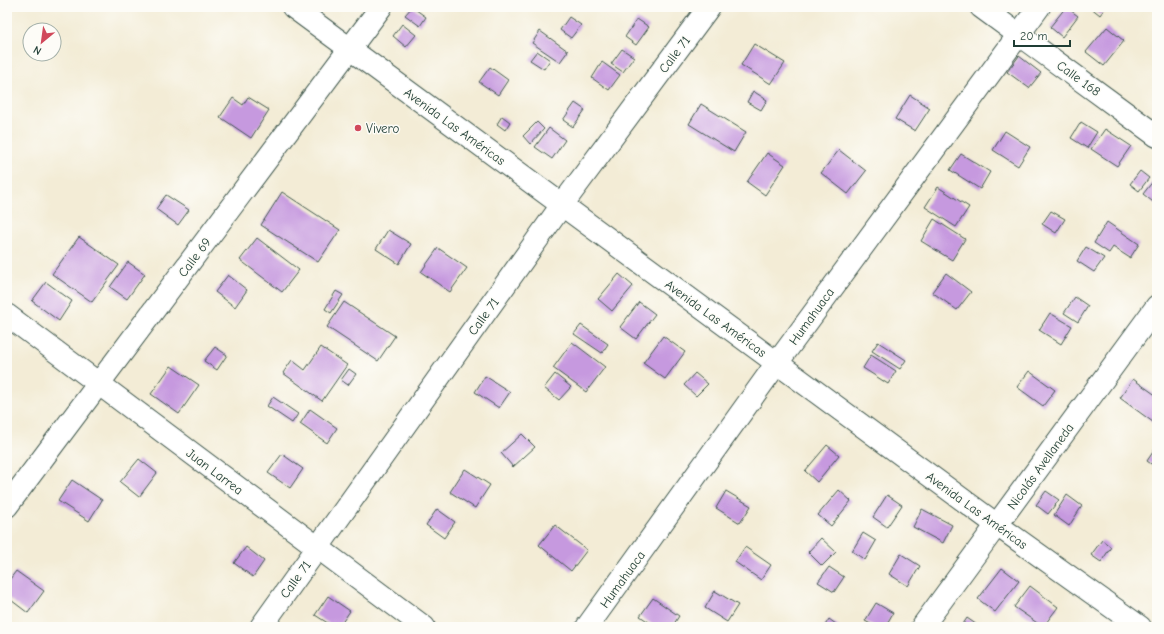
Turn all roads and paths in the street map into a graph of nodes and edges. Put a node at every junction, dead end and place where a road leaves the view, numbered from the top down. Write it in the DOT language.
graph roads {
  1 [pos="293,7"];
  2 [pos="381,7"];
  3 [pos="709,7"];
  4 [pos="981,7"];
  5 [pos="1039,7"];
  6 [pos="1018,34"];
  7 [pos="350,49"];
  8 [pos="1157,136"];
  9 [pos="562,205"];
  10 [pos="1157,306"];
  11 [pos="7,315"];
  12 [pos="777,363"];
  13 [pos="99,384"];
  14 [pos="7,506"];
  15 [pos="997,525"];
  16 [pos="317,548"];
  17 [pos="261,627"];
  18 [pos="424,627"];
  19 [pos="587,627"];
  20 [pos="922,627"];
  21 [pos="1140,627"];
  1 -- 7 [label="street, Avenida Las Américas"];
  2 -- 7 [label="street, Calle 69"];
  3 -- 9 [label="street, Calle 71"];
  4 -- 6 [label="street, Calle 168"];
  5 -- 6 [label="street, Humahuaca"];
  6 -- 8 [label="street, Calle 168"];
  6 -- 12 [label="street, Humahuaca"];
  7 -- 9 [label="street, Avenida Las Américas"];
  7 -- 13 [label="street, Calle 69"];
  9 -- 12 [label="street, Avenida Las Américas"];
  9 -- 16 [label="street, Calle 71"];
  10 -- 15 [label="street, Nicolás Avellaneda"];
  11 -- 13 [label="street, Juan Larrea"];
  12 -- 15 [label="street, Avenida Las Américas"];
  12 -- 19 [label="street, Humahuaca"];
  13 -- 14 [label="street, Calle 69"];
  13 -- 16 [label="street, Juan Larrea"];
  15 -- 20 [label="street, Nicolás Avellaneda"];
  15 -- 21 [label="street, Avenida Las Américas"];
  16 -- 17 [label="street, Calle 71"];
  16 -- 18 [label="street, Juan Larrea"];
}
